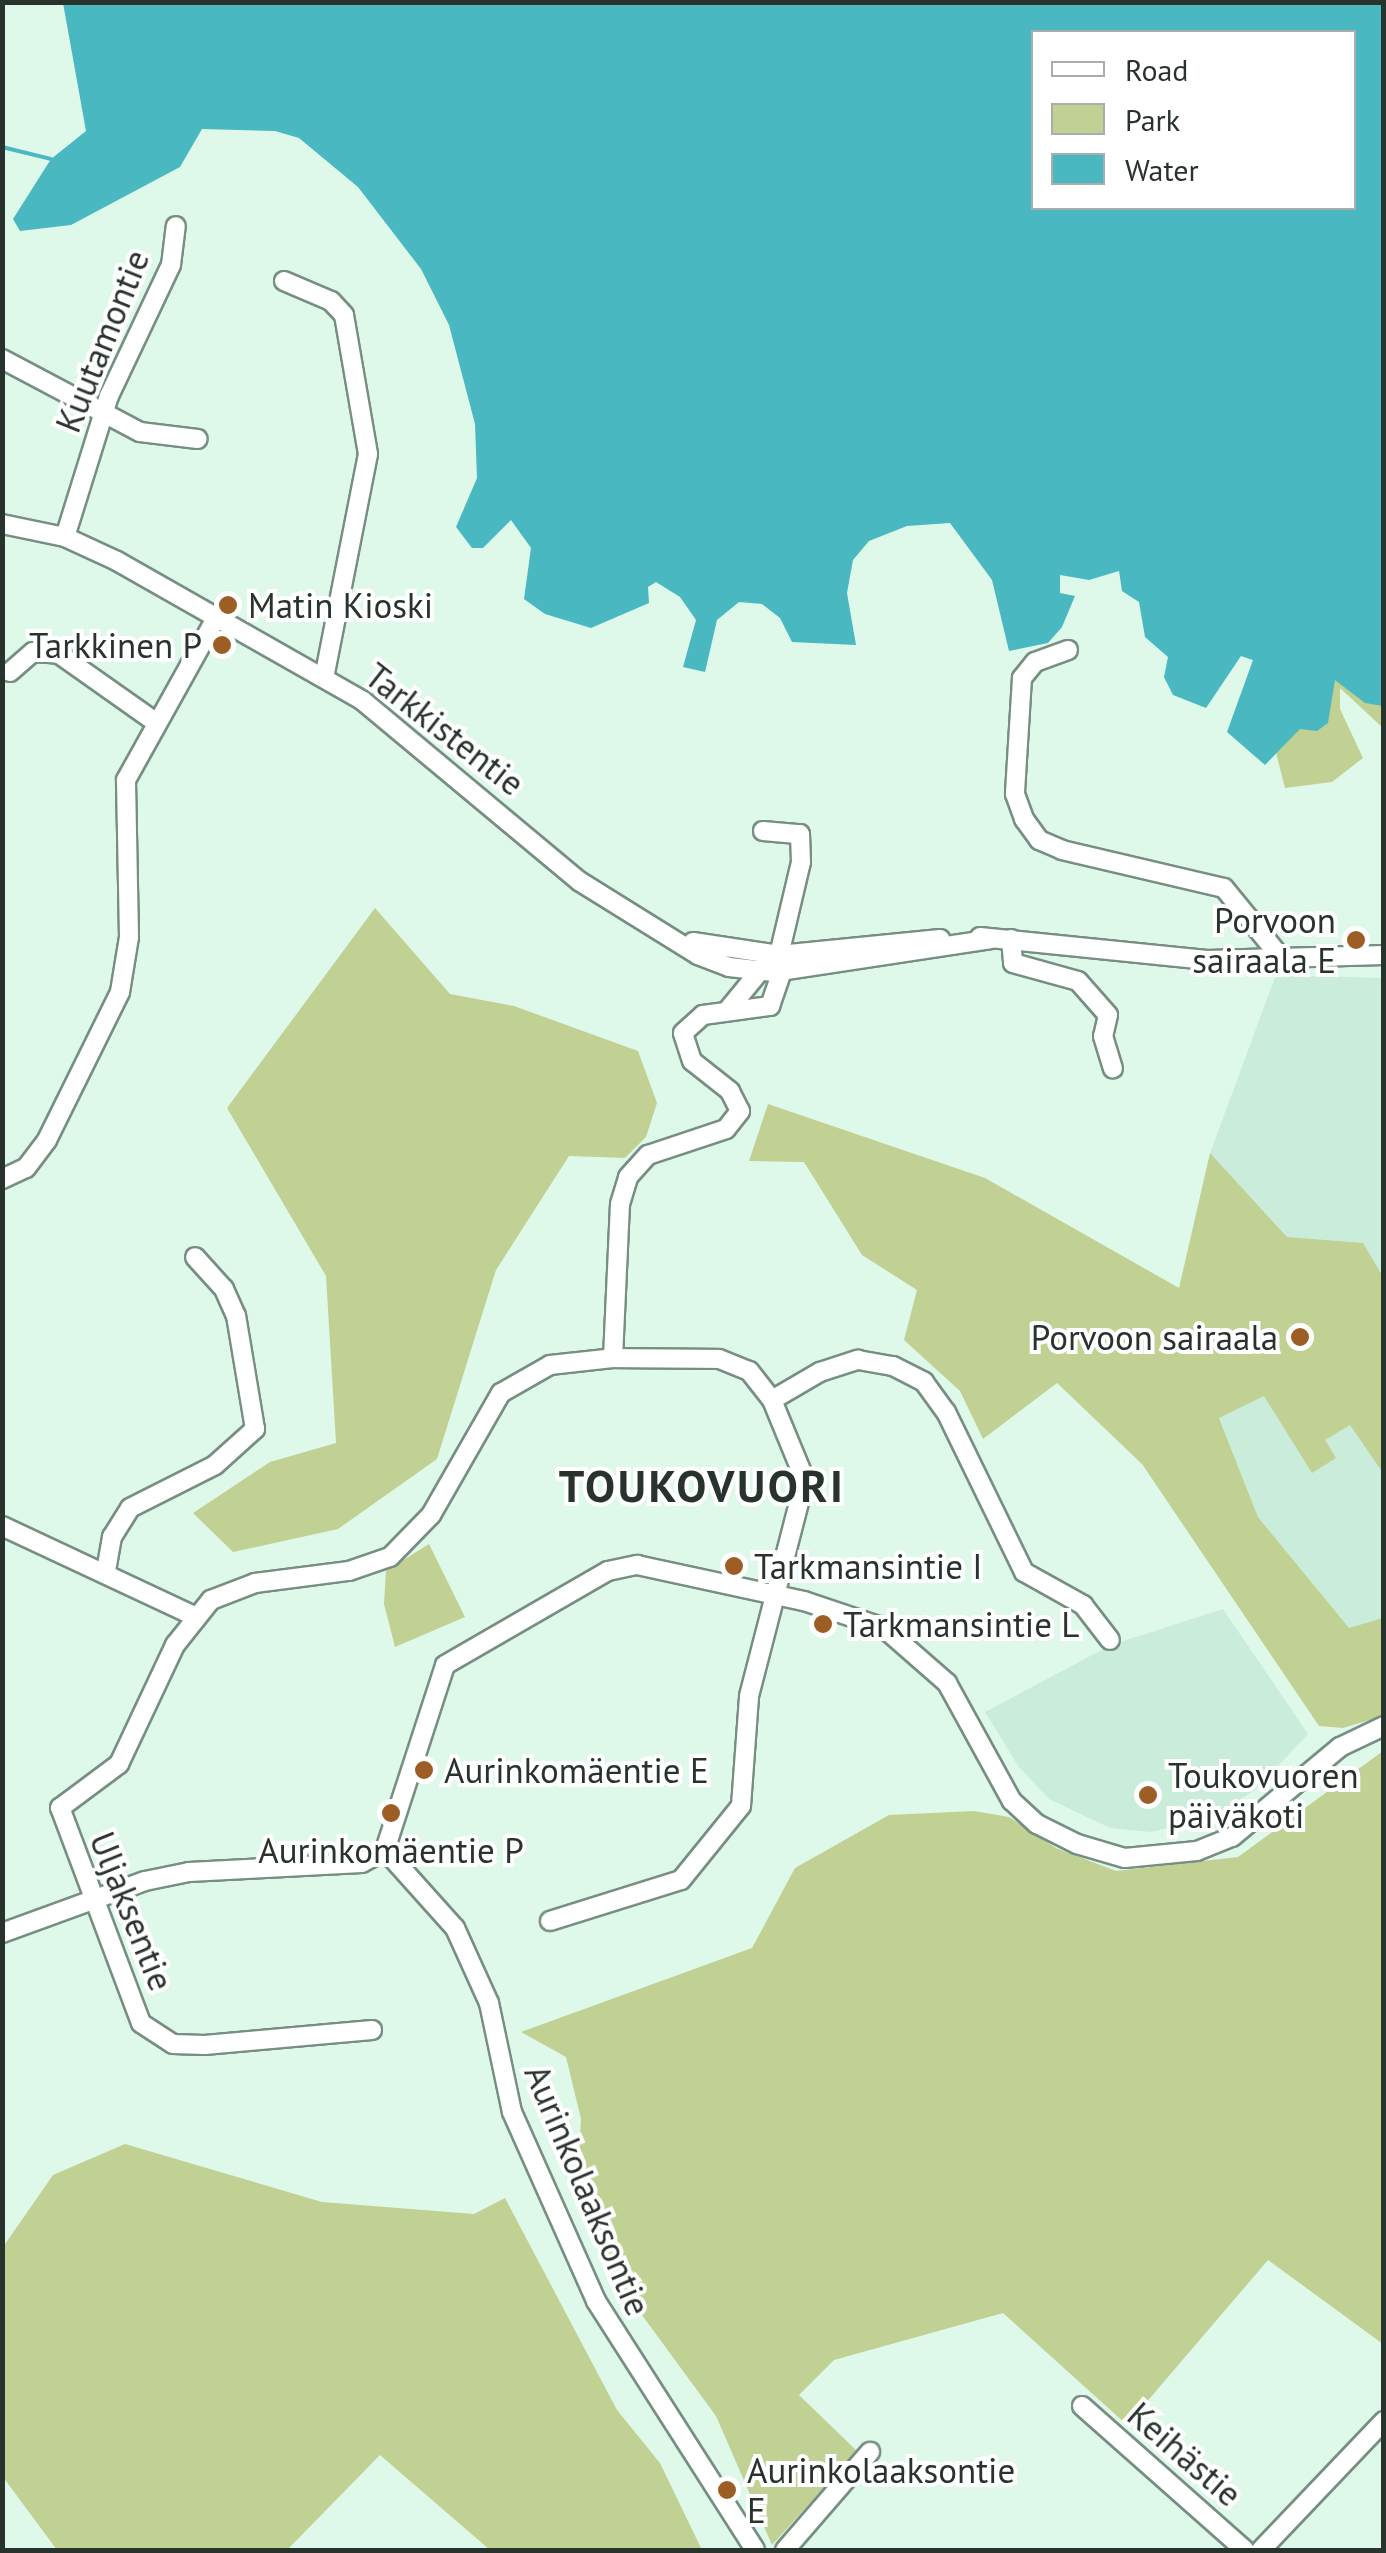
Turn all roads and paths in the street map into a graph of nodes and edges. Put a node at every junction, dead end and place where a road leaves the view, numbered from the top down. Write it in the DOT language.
graph roads {
  1 [pos="176,226"];
  2 [pos="284,281"];
  3 [pos="2,359"];
  4 [pos="104,416"];
  5 [pos="198,439"];
  6 [pos="2,524"];
  7 [pos="65,537"];
  8 [pos="215,620"];
  9 [pos="1068,650"];
  10 [pos="10,672"];
  11 [pos="324,678"];
  12 [pos="154,721"];
  13 [pos="763,831"];
  14 [pos="670,936"];
  15 [pos="1011,938"];
  16 [pos="1384,955"];
  17 [pos="1282,960"];
  18 [pos="781,963"];
  19 [pos="758,971"];
  20 [pos="727,1011"];
  21 [pos="1112,1068"];
  22 [pos="2,1178"];
  23 [pos="195,1257"];
  24 [pos="613,1358"];
  25 [pos="772,1400"];
  26 [pos="2,1526"];
  27 [pos="106,1572"];
  28 [pos="775,1596"];
  29 [pos="194,1616"];
  30 [pos="1110,1640"];
  31 [pos="1384,1726"];
  32 [pos="385,1850"];
  33 [pos="93,1897"];
  34 [pos="550,1921"];
  35 [pos="2,1934"];
  36 [pos="372,2030"];
  37 [pos="1082,2406"];
  38 [pos="1384,2421"];
  39 [pos="870,2452"];
  40 [pos="754,2550"];
  41 [pos="785,2550"];
  42 [pos="1245,2550"];
  43 [pos="1261,2550"];
  1 -- 4 [label="street, Kuutamontie"];
  2 -- 11 [label="street"];
  3 -- 4 [label="street"];
  4 -- 5 [label="street"];
  4 -- 7 [label="street, Kuutamontie"];
  6 -- 7 [label="street, Tarkkistentie"];
  7 -- 8 [label="street, Tarkkistentie"];
  8 -- 11 [label="street, Tarkkistentie"];
  8 -- 12 [label="street"];
  9 -- 17 [label="street"];
  10 -- 12 [label="street"];
  11 -- 14 [label="street, Tarkkistentie"];
  12 -- 22 [label="street"];
  13 -- 18 [label="street"];
  14 -- 18 [label="street, Tarkkistentie"];
  14 -- 19 [label="street, Tarkkistentie"];
  15 -- 17 [label="street, Tarkkistentie"];
  15 -- 18 [label="street, Tarkkistentie"];
  15 -- 21 [label="street"];
  16 -- 17 [label="street, Tarkkistentie"];
  18 -- 19 [label="street"];
  18 -- 20 [label="street"];
  19 -- 20 [label="street"];
  20 -- 24 [label="street"];
  23 -- 27 [label="street"];
  24 -- 25 [label="street, Uljaksentie"];
  24 -- 29 [label="street, Uljaksentie"];
  25 -- 28 [label="street"];
  25 -- 30 [label="street"];
  26 -- 27 [label="street"];
  27 -- 29 [label="street"];
  28 -- 31 [label="street"];
  28 -- 32 [label="street"];
  28 -- 34 [label="street"];
  29 -- 33 [label="street, Uljaksentie"];
  32 -- 33 [label="street"];
  32 -- 40 [label="street, Aurinkolaaksontie"];
  33 -- 35 [label="street"];
  33 -- 36 [label="street, Uljaksentie"];
  37 -- 42 [label="street, Keihästie"];
  38 -- 43 [label="street"];
  39 -- 41 [label="street"];
}
